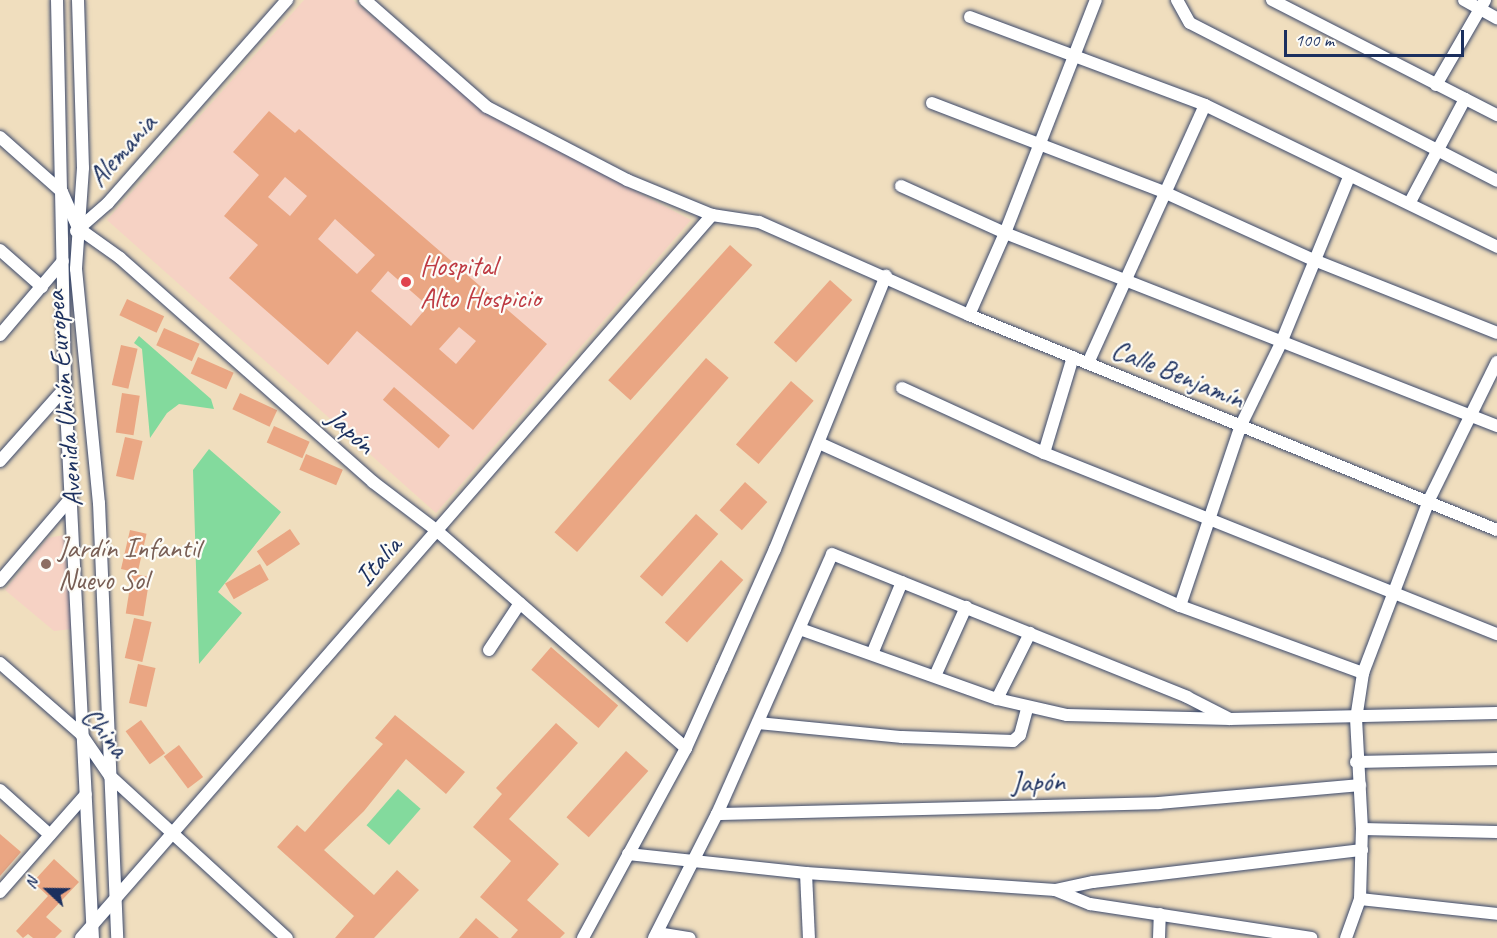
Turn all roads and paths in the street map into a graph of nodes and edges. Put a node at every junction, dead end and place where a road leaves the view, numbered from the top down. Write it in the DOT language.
graph roads {
  1 [pos="57,0"];
  2 [pos="78,0"];
  3 [pos="287,0"];
  4 [pos="365,0"];
  5 [pos="1096,0"];
  6 [pos="1177,0"];
  7 [pos="1272,0"];
  8 [pos="1464,0"];
  9 [pos="1482,4"];
  10 [pos="970,16"];
  11 [pos="1497,18"];
  12 [pos="1075,56"];
  13 [pos="1436,85"];
  14 [pos="1465,99"];
  15 [pos="932,103"];
  16 [pos="1205,105"];
  17 [pos="1497,115"];
  18 [pos="0,137"];
  19 [pos="1039,142"];
  20 [pos="1438,149"];
  21 [pos="1349,177"];
  22 [pos="1497,181"];
  23 [pos="901,186"];
  24 [pos="62,192"];
  25 [pos="1166,193"];
  26 [pos="1410,202"];
  27 [pos="712,215"];
  28 [pos="78,228"];
  29 [pos="1005,233"];
  30 [pos="1497,248"];
  31 [pos="0,250"];
  32 [pos="1314,260"];
  33 [pos="62,264"];
  34 [pos="886,276"];
  35 [pos="1125,281"];
  36 [pos="42,287"];
  37 [pos="969,315"];
  38 [pos="1497,333"];
  39 [pos="0,335"];
  40 [pos="1281,343"];
  41 [pos="1073,357"];
  42 [pos="1497,362"];
  43 [pos="1088,363"];
  44 [pos="65,388"];
  45 [pos="902,388"];
  46 [pos="1472,416"];
  47 [pos="1241,425"];
  48 [pos="1497,426"];
  49 [pos="819,444"];
  50 [pos="1044,453"];
  51 [pos="0,461"];
  52 [pos="71,498"];
  53 [pos="1429,500"];
  54 [pos="1209,517"];
  55 [pos="436,530"];
  56 [pos="1497,530"];
  57 [pos="0,581"];
  58 [pos="902,582"];
  59 [pos="1393,591"];
  60 [pos="520,603"];
  61 [pos="1180,606"];
  62 [pos="966,607"];
  63 [pos="800,629"];
  64 [pos="1030,633"];
  65 [pos="1497,634"];
  66 [pos="489,650"];
  67 [pos="872,654"];
  68 [pos="0,663"];
  69 [pos="1363,673"];
  70 [pos="935,676"];
  71 [pos="997,699"];
  72 [pos="1027,708"];
  73 [pos="1497,713"];
  74 [pos="1230,719"];
  75 [pos="1356,719"];
  76 [pos="758,723"];
  77 [pos="81,734"];
  78 [pos="686,748"];
  79 [pos="1497,759"];
  80 [pos="1356,762"];
  81 [pos="110,776"];
  82 [pos="1359,785"];
  83 [pos="0,790"];
  84 [pos="86,794"];
  85 [pos="717,814"];
  86 [pos="1362,829"];
  87 [pos="1497,832"];
  88 [pos="50,835"];
  89 [pos="171,835"];
  90 [pos="1362,850"];
  91 [pos="628,854"];
  92 [pos="693,863"];
  93 [pos="806,873"];
  94 [pos="1055,890"];
  95 [pos="0,892"];
  96 [pos="115,899"];
  97 [pos="1360,899"];
  98 [pos="1160,914"];
  99 [pos="1497,914"];
  100 [pos="93,925"];
  101 [pos="655,936"];
  102 [pos="81,938"];
  103 [pos="93,938"];
  104 [pos="117,938"];
  105 [pos="287,938"];
  106 [pos="583,938"];
  107 [pos="690,938"];
  108 [pos="809,938"];
  109 [pos="1159,938"];
  110 [pos="1311,938"];
  111 [pos="1346,938"];
  1 -- 24 [label="street, Avenida Unión Europea"];
  2 -- 28 [label="street, Avenida Unión Europea"];
  3 -- 28 [label="street, Alemania"];
  4 -- 27 [label="street, Calle Benjamín"];
  5 -- 12 [label="street"];
  6 -- 20 [label="street"];
  7 -- 13 [label="street"];
  8 -- 9 [label="street"];
  9 -- 11 [label="street"];
  9 -- 13 [label="street"];
  10 -- 12 [label="street"];
  12 -- 16 [label="street"];
  12 -- 19 [label="street"];
  13 -- 14 [label="street"];
  14 -- 17 [label="street"];
  14 -- 20 [label="street"];
  15 -- 19 [label="street"];
  16 -- 21 [label="street"];
  16 -- 25 [label="street"];
  18 -- 24 [label="street"];
  19 -- 25 [label="street"];
  19 -- 29 [label="street"];
  20 -- 22 [label="street"];
  20 -- 26 [label="street"];
  21 -- 26 [label="street"];
  21 -- 32 [label="street"];
  23 -- 29 [label="street"];
  24 -- 28 [label="street"];
  24 -- 33 [label="street, Avenida Unión Europea"];
  25 -- 32 [label="street"];
  25 -- 35 [label="street"];
  26 -- 30 [label="street"];
  27 -- 34 [label="street, Calle Benjamín"];
  27 -- 55 [label="street, Italia"];
  28 -- 33 [label="street, Alemania"];
  28 -- 55 [label="street, Japón"];
  28 -- 81 [label="street, Avenida Unión Europea"];
  29 -- 35 [label="street"];
  29 -- 37 [label="street"];
  31 -- 36 [label="street"];
  32 -- 38 [label="street"];
  32 -- 40 [label="street"];
  33 -- 36 [label="street, Alemania"];
  33 -- 44 [label="street, Avenida Unión Europea"];
  34 -- 37 [label="street, Calle Benjamín"];
  34 -- 49 [label="street"];
  35 -- 40 [label="street"];
  35 -- 43 [label="street"];
  36 -- 39 [label="street, Alemania"];
  37 -- 41 [label="street, Calle Benjamín"];
  40 -- 46 [label="street"];
  40 -- 47 [label="street"];
  41 -- 43 [label="street, Calle Benjamín"];
  41 -- 50 [label="street"];
  42 -- 46 [label="street"];
  43 -- 47 [label="street, Calle Benjamín"];
  44 -- 51 [label="street"];
  44 -- 52 [label="street, Avenida Unión Europea"];
  45 -- 50 [label="street"];
  46 -- 48 [label="street"];
  46 -- 53 [label="street"];
  47 -- 53 [label="street, Calle Benjamín"];
  47 -- 54 [label="street"];
  49 -- 61 [label="street"];
  49 -- 78 [label="street"];
  50 -- 54 [label="street"];
  52 -- 57 [label="street"];
  52 -- 77 [label="street, Avenida Unión Europea"];
  53 -- 56 [label="street, Calle Benjamín"];
  53 -- 59 [label="street"];
  54 -- 59 [label="street"];
  54 -- 61 [label="street"];
  55 -- 60 [label="street, Japón"];
  55 -- 89 [label="street, Italia"];
  58 -- 62 [label="street"];
  58 -- 63 [label="street"];
  58 -- 67 [label="street"];
  59 -- 65 [label="street"];
  59 -- 69 [label="street"];
  60 -- 66 [label="street"];
  60 -- 78 [label="street, Japón"];
  61 -- 69 [label="street"];
  62 -- 64 [label="street"];
  62 -- 70 [label="street"];
  63 -- 67 [label="street"];
  63 -- 76 [label="street"];
  64 -- 71 [label="street"];
  64 -- 74 [label="street"];
  67 -- 70 [label="street"];
  68 -- 77 [label="street, China"];
  69 -- 75 [label="street"];
  70 -- 71 [label="street"];
  71 -- 72 [label="street"];
  72 -- 74 [label="street"];
  72 -- 76 [label="street"];
  73 -- 75 [label="street"];
  74 -- 75 [label="street"];
  75 -- 80 [label="street"];
  76 -- 85 [label="street"];
  77 -- 81 [label="street, China"];
  77 -- 84 [label="street, Avenida Unión Europea"];
  78 -- 91 [label="street"];
  79 -- 80 [label="street"];
  80 -- 82 [label="street"];
  81 -- 89 [label="street, China"];
  81 -- 96 [label="street, Avenida Unión Europea"];
  82 -- 85 [label="street, Japón"];
  82 -- 86 [label="street"];
  83 -- 88 [label="street"];
  84 -- 88 [label="street"];
  84 -- 100 [label="street, Avenida Unión Europea"];
  85 -- 92 [label="street"];
  86 -- 87 [label="street"];
  86 -- 90 [label="street"];
  88 -- 95 [label="street"];
  89 -- 96 [label="street, Italia"];
  89 -- 105 [label="street, China"];
  90 -- 94 [label="street"];
  90 -- 97 [label="street"];
  91 -- 92 [label="street"];
  91 -- 106 [label="street"];
  92 -- 93 [label="street"];
  92 -- 101 [label="street"];
  93 -- 94 [label="street"];
  93 -- 108 [label="street"];
  94 -- 98 [label="street"];
  96 -- 100 [label="street, Italia"];
  96 -- 104 [label="street, Avenida Unión Europea"];
  97 -- 99 [label="street"];
  97 -- 111 [label="street"];
  98 -- 109 [label="street"];
  98 -- 110 [label="street"];
  100 -- 102 [label="street, Italia"];
  100 -- 103 [label="street, Avenida Unión Europea"];
  101 -- 107 [label="street"];
}
